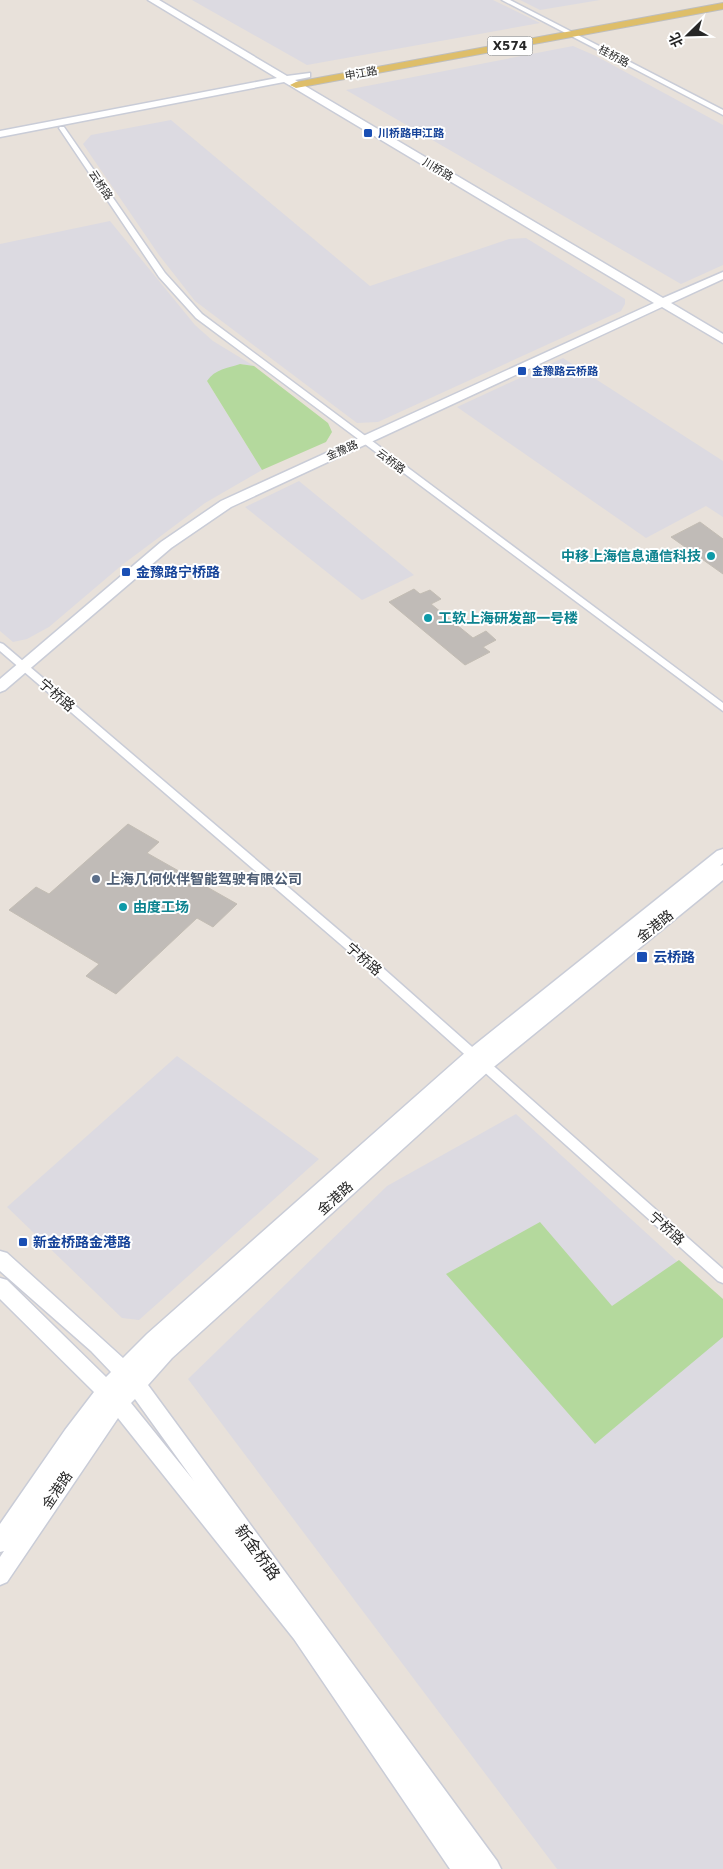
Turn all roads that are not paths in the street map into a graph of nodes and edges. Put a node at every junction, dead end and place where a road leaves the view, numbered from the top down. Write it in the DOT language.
graph roads {
  1 [pos="154,0"];
  2 [pos="166,0"];
  3 [pos="505,0"];
  4 [pos="714,0"];
  5 [pos="723,6"];
  6 [pos="561,28"];
  7 [pos="572,34"];
  8 [pos="299,80"];
  9 [pos="723,113"];
  10 [pos="62,128"];
  11 [pos="0,134"];
  12 [pos="0,140"];
  13 [pos="723,274"];
  14 [pos="664,301"];
  15 [pos="723,332"];
  16 [pos="723,339"];
  17 [pos="363,440"];
  18 [pos="0,646"];
  19 [pos="24,667"];
  20 [pos="0,687"];
  21 [pos="723,708"];
  22 [pos="723,855"];
  23 [pos="723,871"];
  24 [pos="478,1060"];
  25 [pos="0,1259"];
  26 [pos="723,1277"];
  27 [pos="0,1286"];
  28 [pos="129,1376"];
  29 [pos="112,1396"];
  30 [pos="0,1542"];
  31 [pos="0,1575"];
  32 [pos="464,1869"];
  33 [pos="490,1869"];
  1 -- 8 [label="street, 川桥路"];
  2 -- 8 [label="street, 川桥路"];
  3 -- 6 [label="street, 桂桥路"];
  4 -- 6 [label="main road, 申江路 / X574"];
  5 -- 7 [label="main road, 申江路 / X574"];
  6 -- 7 [label="street, 桂桥路"];
  6 -- 8 [label="main road, 申江路 / X574"];
  7 -- 8 [label="main road, 申江路 / X574"];
  7 -- 9 [label="street, 桂桥路"];
  8 -- 10 [label="street, 申江路 / X574"];
  8 -- 11 [label="street, 申江路 / X574"];
  8 -- 14 [label="street, 川桥路"];
  10 -- 12 [label="street, 申江路 / X574"];
  10 -- 17 [label="street, 云桥路"];
  13 -- 14 [label="street, 金豫路"];
  14 -- 15 [label="street, 川桥路"];
  14 -- 16 [label="street, 川桥路"];
  14 -- 17 [label="street, 金豫路"];
  17 -- 19 [label="street, 金豫路"];
  17 -- 21 [label="street, 云桥路"];
  18 -- 19 [label="street, 宁桥路"];
  19 -- 20 [label="street, 金豫路"];
  19 -- 24 [label="street, 宁桥路"];
  22 -- 24 [label="street, 金港路"];
  23 -- 24 [label="street, 金港路"];
  24 -- 26 [label="street, 宁桥路"];
  24 -- 28 [label="street, 金港路"];
  25 -- 28 [label="street, 新金桥路"];
  27 -- 29 [label="street, 新金桥路"];
  28 -- 29 [label="street, 金港路"];
  28 -- 33 [label="street, 新金桥路"];
  29 -- 30 [label="street, 金港路"];
  29 -- 31 [label="street, 金港路"];
  29 -- 32 [label="street, 新金桥路"];
}
